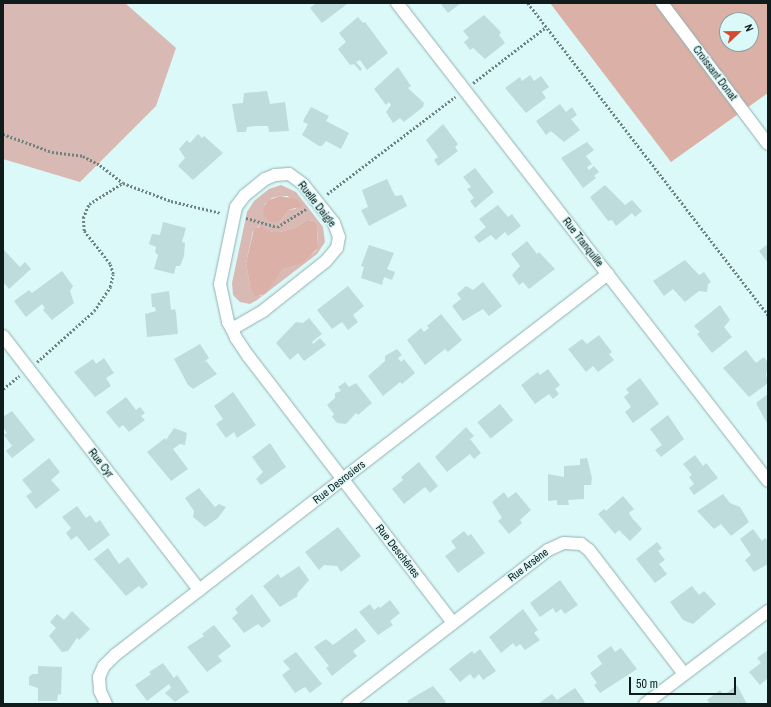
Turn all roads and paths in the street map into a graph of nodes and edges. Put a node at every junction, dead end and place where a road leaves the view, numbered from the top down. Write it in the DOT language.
graph roads {
  1 [pos="397,3"];
  2 [pos="528,3"];
  3 [pos="662,3"];
  4 [pos="546,27"];
  5 [pos="465,90"];
  6 [pos="3,134"];
  7 [pos="768,144"];
  8 [pos="123,183"];
  9 [pos="317,202"];
  10 [pos="234,216"];
  11 [pos="608,274"];
  12 [pos="768,315"];
  13 [pos="232,329"];
  14 [pos="3,336"];
  15 [pos="28,369"];
  16 [pos="3,388"];
  17 [pos="343,479"];
  18 [pos="768,481"];
  19 [pos="199,590"];
  20 [pos="768,611"];
  21 [pos="453,622"];
  22 [pos="684,674"];
  23 [pos="106,704"];
  24 [pos="348,704"];
  25 [pos="645,704"];
  1 -- 5 [label="street, Rue Tranquille"];
  2 -- 4 [label="path"];
  3 -- 7 [label="street, Croissant Donat"];
  4 -- 5 [label="path"];
  4 -- 12 [label="path"];
  5 -- 9 [label="path"];
  5 -- 11 [label="street, Rue Tranquille"];
  6 -- 8 [label="path"];
  8 -- 10 [label="path"];
  8 -- 15 [label="path"];
  9 -- 10 [label="path"];
  9 -- 10 [label="street, Ruelle Daigle"];
  9 -- 13 [label="street, Ruelle Daigle"];
  10 -- 13 [label="street, Ruelle Daigle"];
  11 -- 17 [label="street, Rue Desrosiers"];
  11 -- 18 [label="street, Rue Tranquille"];
  13 -- 17 [label="street, Ruelle Daigle"];
  14 -- 15 [label="street, Rue Cyr"];
  15 -- 16 [label="path"];
  15 -- 19 [label="street, Rue Cyr"];
  17 -- 19 [label="street, Rue Desrosiers"];
  17 -- 21 [label="street, Rue Deschênes"];
  19 -- 23 [label="street, Rue Desrosiers"];
  20 -- 22 [label="street"];
  21 -- 22 [label="street, Rue Arsène"];
  21 -- 24 [label="street, Rue Arsène"];
  22 -- 25 [label="street"];
}
